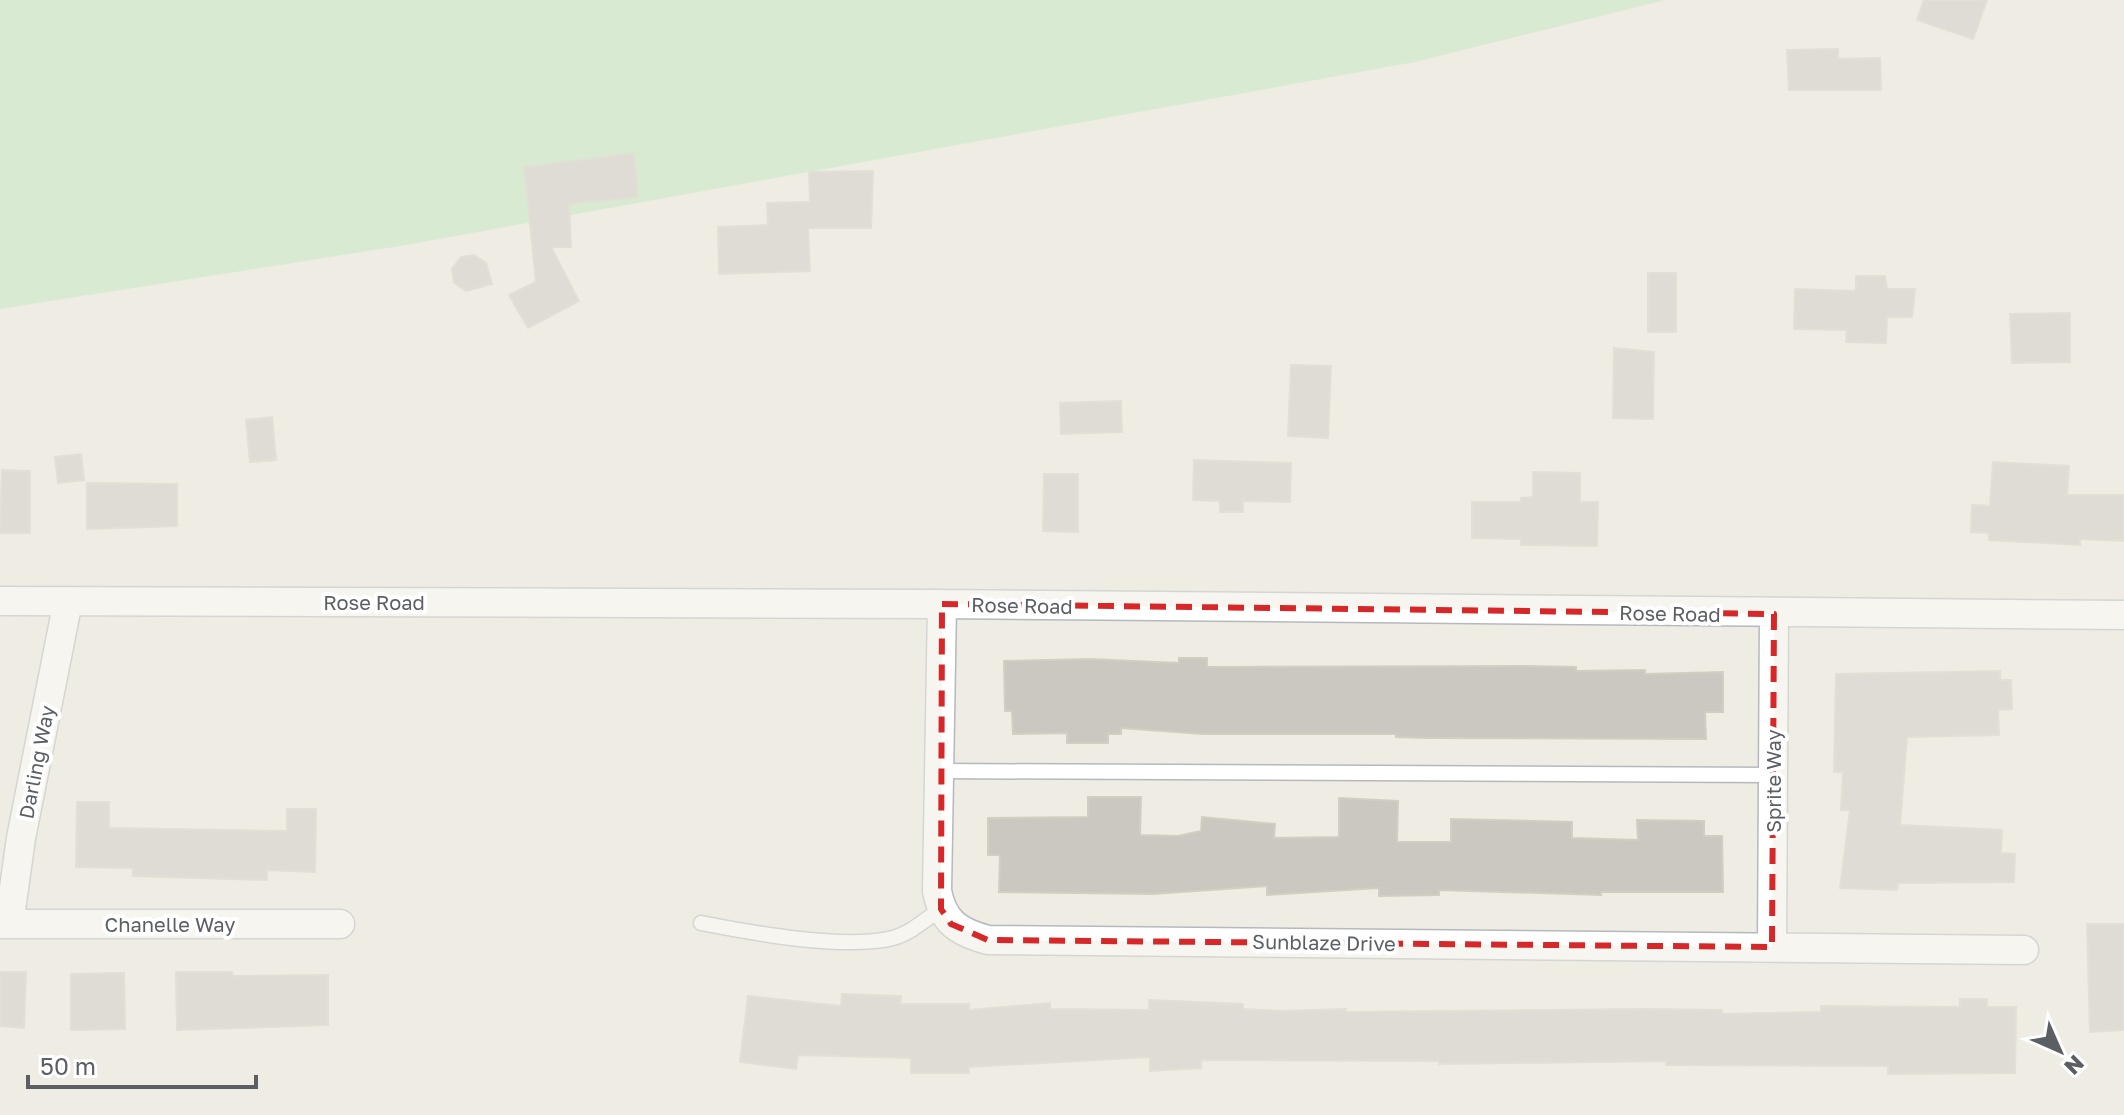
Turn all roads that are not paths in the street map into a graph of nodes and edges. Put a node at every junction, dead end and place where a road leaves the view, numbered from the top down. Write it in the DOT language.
graph roads {
  1 [pos="0,601"];
  2 [pos="68,601"];
  3 [pos="942,604"];
  4 [pos="1774,614"];
  5 [pos="2124,615"];
  6 [pos="938,771"];
  7 [pos="1773,775"];
  8 [pos="941,909"];
  9 [pos="701,923"];
  10 [pos="4,924"];
  11 [pos="340,924"];
  12 [pos="1772,947"];
  13 [pos="2024,950"];
  1 -- 2 [label="street, Rose Road"];
  2 -- 3 [label="street, Rose Road"];
  2 -- 10 [label="street, Darling Way"];
  3 -- 4 [label="street, Rose Road"];
  3 -- 6 [label="street"];
  4 -- 5 [label="street, Rose Road"];
  4 -- 7 [label="street, Sprite Way"];
  6 -- 7 [label="lane"];
  6 -- 8 [label="street"];
  7 -- 12 [label="street, Sprite Way"];
  8 -- 9 [label="lane"];
  8 -- 12 [label="street, Sunblaze Drive"];
  10 -- 11 [label="street, Chanelle Way"];
  12 -- 13 [label="street, Sunblaze Drive"];
}
